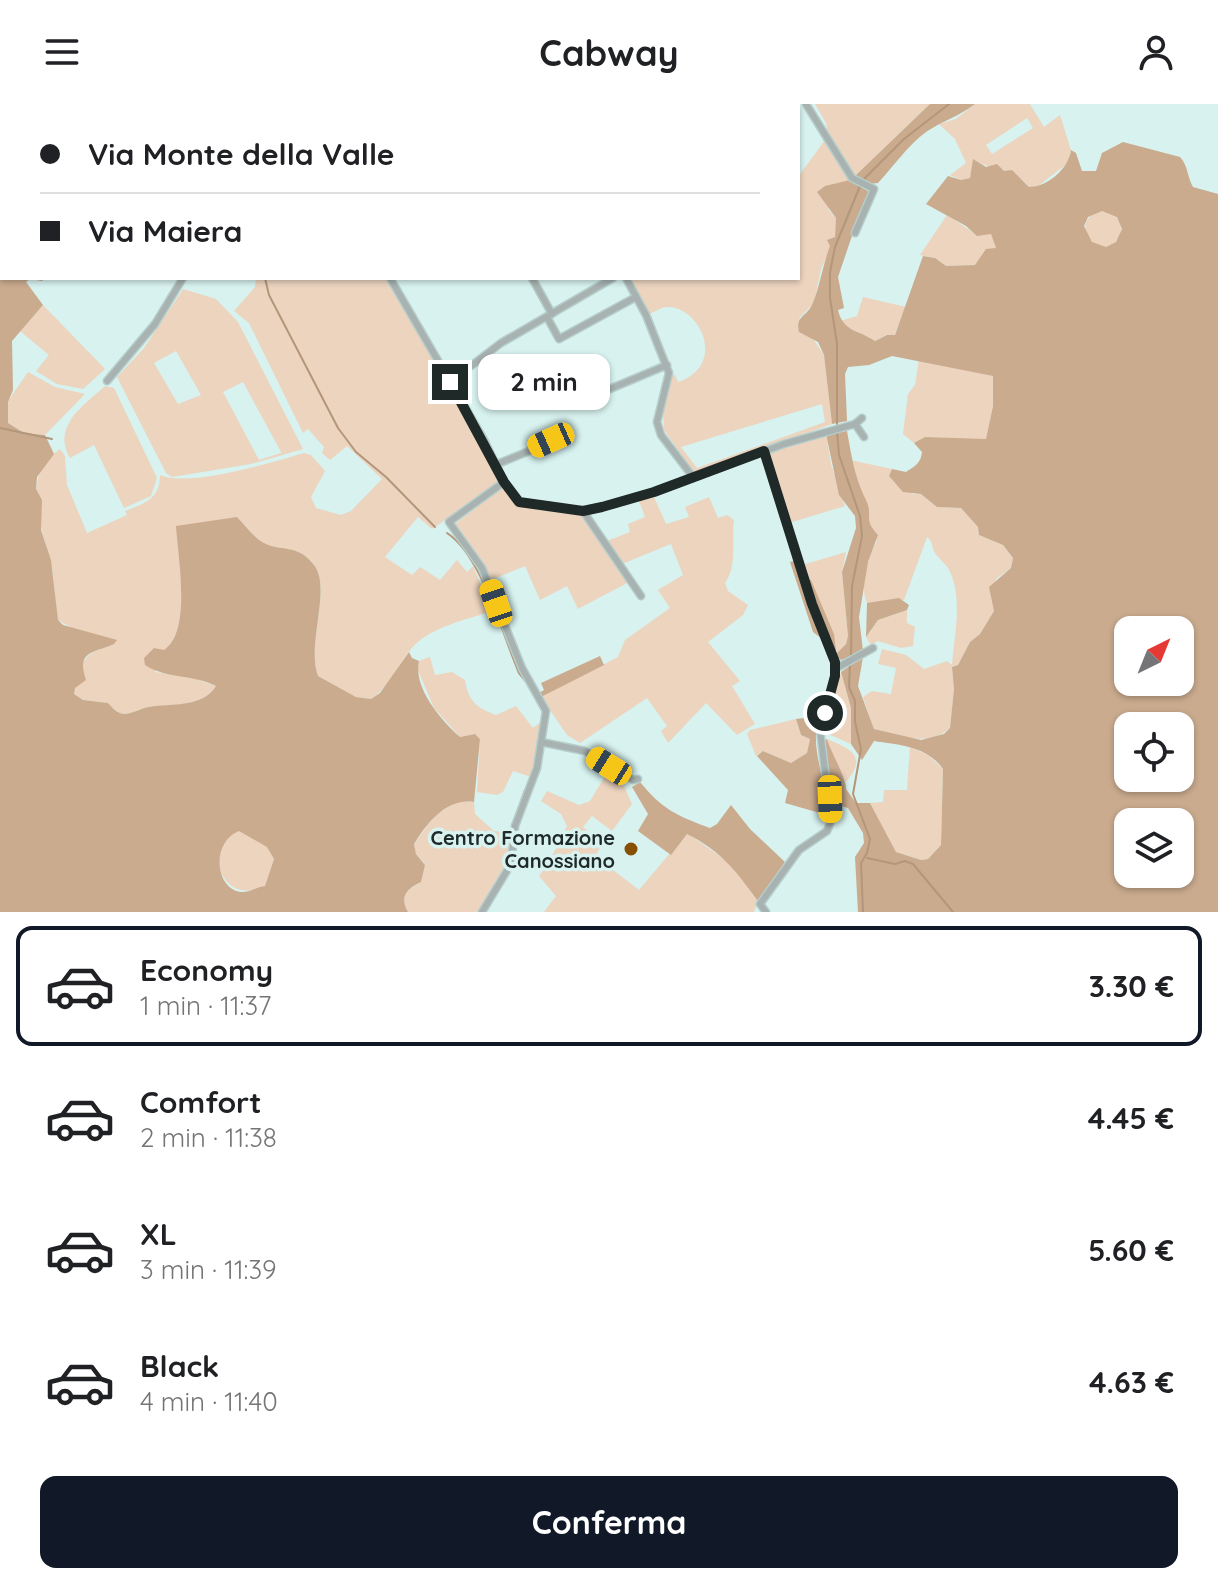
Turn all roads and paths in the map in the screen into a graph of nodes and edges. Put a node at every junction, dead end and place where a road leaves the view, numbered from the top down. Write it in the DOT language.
graph roads {
  1 [pos="806,104"];
  2 [pos="855,233"];
  3 [pos="182,280"];
  4 [pos="391,280"];
  5 [pos="533,280"];
  6 [pos="610,280"];
  7 [pos="627,280"];
  8 [pos="636,297"];
  9 [pos="549,316"];
  10 [pos="667,365"];
  11 [pos="107,381"];
  12 [pos="450,382"];
  13 [pos="605,391"];
  14 [pos="657,416"];
  15 [pos="862,418"];
  16 [pos="647,420"];
  17 [pos="855,424"];
  18 [pos="864,437"];
  19 [pos="561,438"];
  20 [pos="764,451"];
  21 [pos="495,465"];
  22 [pos="693,477"];
  23 [pos="504,482"];
  24 [pos="583,511"];
  25 [pos="641,596"];
  26 [pos="873,648"];
  27 [pos="835,669"];
  28 [pos="541,742"];
  29 [pos="638,779"];
  30 [pos="482,912"];
  31 [pos="766,912"];
  1 -- 2 [label="street"];
  3 -- 11 [label="street"];
  4 -- 12 [label="street"];
  5 -- 9 [label="street"];
  6 -- 9 [label="street"];
  7 -- 8 [label="street"];
  8 -- 9 [label="street"];
  8 -- 10 [label="street"];
  9 -- 12 [label="street"];
  10 -- 13 [label="street"];
  10 -- 14 [label="street"];
  12 -- 21 [label="street"];
  14 -- 16 [label="street"];
  14 -- 22 [label="street"];
  15 -- 17 [label="street"];
  17 -- 18 [label="street"];
  17 -- 20 [label="street"];
  19 -- 21 [label="street"];
  20 -- 22 [label="street"];
  20 -- 27 [label="street"];
  21 -- 23 [label="street"];
  22 -- 24 [label="street"];
  23 -- 24 [label="street"];
  23 -- 28 [label="street"];
  24 -- 25 [label="street"];
  26 -- 27 [label="street"];
  27 -- 31 [label="street"];
  28 -- 29 [label="street"];
  28 -- 30 [label="street"];
}
